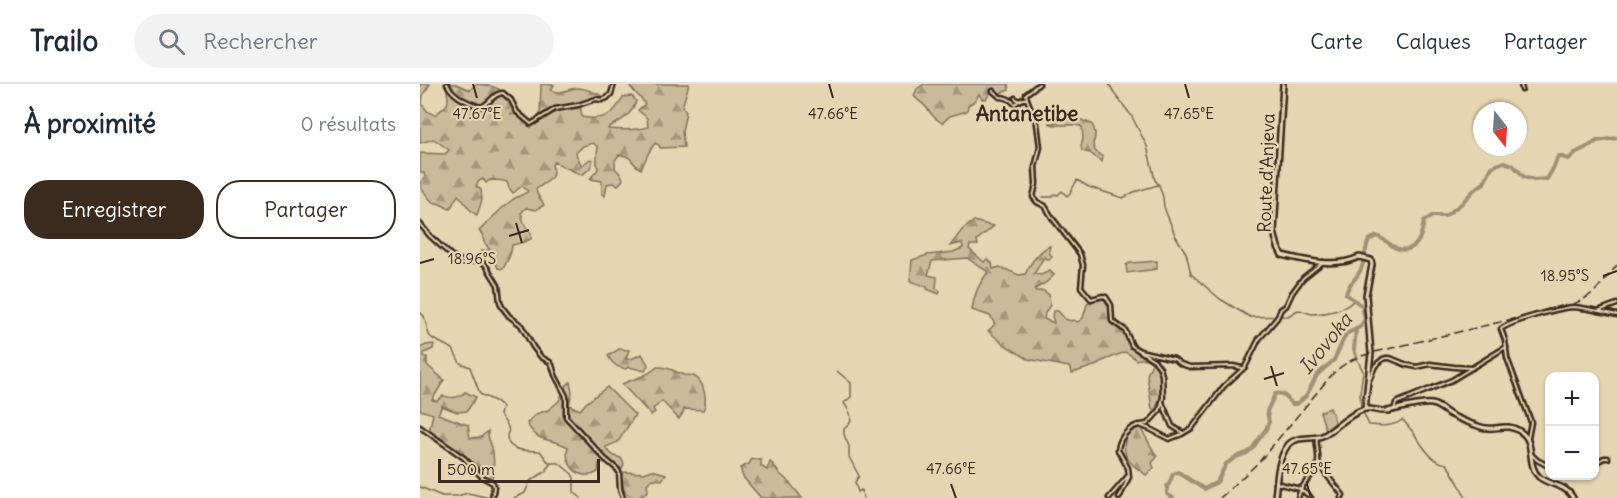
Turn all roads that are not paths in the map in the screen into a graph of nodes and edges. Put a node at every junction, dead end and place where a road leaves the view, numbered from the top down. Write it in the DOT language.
graph roads {
  1 [pos="447,84"];
  2 [pos="614,84"];
  3 [pos="1039,84"];
  4 [pos="1283,84"];
  5 [pos="1521,84"];
  6 [pos="993,90"];
  7 [pos="1522,90"];
  8 [pos="1015,98"];
  9 [pos="1028,99"];
  10 [pos="1019,101"];
  11 [pos="420,224"];
  12 [pos="1324,262"];
  13 [pos="1617,304"];
  14 [pos="1598,311"];
  15 [pos="1617,315"];
  16 [pos="1506,347"];
  17 [pos="1137,350"];
  18 [pos="1242,368"];
  19 [pos="1472,368"];
  20 [pos="1367,386"];
  21 [pos="1162,402"];
  22 [pos="1367,402"];
  23 [pos="1363,410"];
  24 [pos="1371,410"];
  25 [pos="1394,410"];
  26 [pos="1141,425"];
  27 [pos="420,427"];
  28 [pos="1185,433"];
  29 [pos="1317,437"];
  30 [pos="1528,438"];
  31 [pos="1531,454"];
  32 [pos="1608,458"];
  33 [pos="1599,461"];
  34 [pos="1319,463"];
  35 [pos="1545,464"];
  36 [pos="1129,473"];
  37 [pos="1276,483"];
  38 [pos="1300,489"];
  39 [pos="492,498"];
  40 [pos="623,498"];
  41 [pos="1108,498"];
  42 [pos="1119,498"];
  43 [pos="1275,498"];
  44 [pos="1298,498"];
  45 [pos="1311,498"];
  46 [pos="1341,498"];
  47 [pos="1573,498"];
  1 -- 2 [label="street"];
  3 -- 9 [label="street"];
  4 -- 12 [label="street, Route d'Anjeva"];
  5 -- 7 [label="street"];
  6 -- 10 [label="street"];
  8 -- 10 [label="street"];
  9 -- 10 [label="street"];
  9 -- 17 [label="street"];
  11 -- 40 [label="street"];
  12 -- 18 [label="street"];
  12 -- 20 [label="street, Route d'Anjeva"];
  13 -- 14 [label="street"];
  14 -- 15 [label="street"];
  14 -- 16 [label="street"];
  16 -- 19 [label="street"];
  16 -- 30 [label="street"];
  17 -- 18 [label="street"];
  17 -- 21 [label="street"];
  18 -- 28 [label="street"];
  19 -- 20 [label="street"];
  19 -- 25 [label="street"];
  20 -- 22 [label="street"];
  21 -- 26 [label="street"];
  21 -- 28 [label="street"];
  22 -- 23 [label="street"];
  22 -- 24 [label="street"];
  23 -- 24 [label="street"];
  23 -- 29 [label="street"];
  24 -- 25 [label="street"];
  25 -- 30 [label="street"];
  26 -- 28 [label="street"];
  26 -- 36 [label="street"];
  27 -- 39 [label="street"];
  29 -- 34 [label="street"];
  29 -- 37 [label="street"];
  30 -- 31 [label="street"];
  31 -- 35 [label="street"];
  31 -- 47 [label="street"];
  32 -- 33 [label="street"];
  34 -- 38 [label="street"];
  34 -- 46 [label="street"];
  36 -- 41 [label="street"];
  36 -- 42 [label="street"];
  37 -- 38 [label="street"];
  37 -- 43 [label="street"];
  38 -- 44 [label="street"];
  38 -- 45 [label="street"];
}
